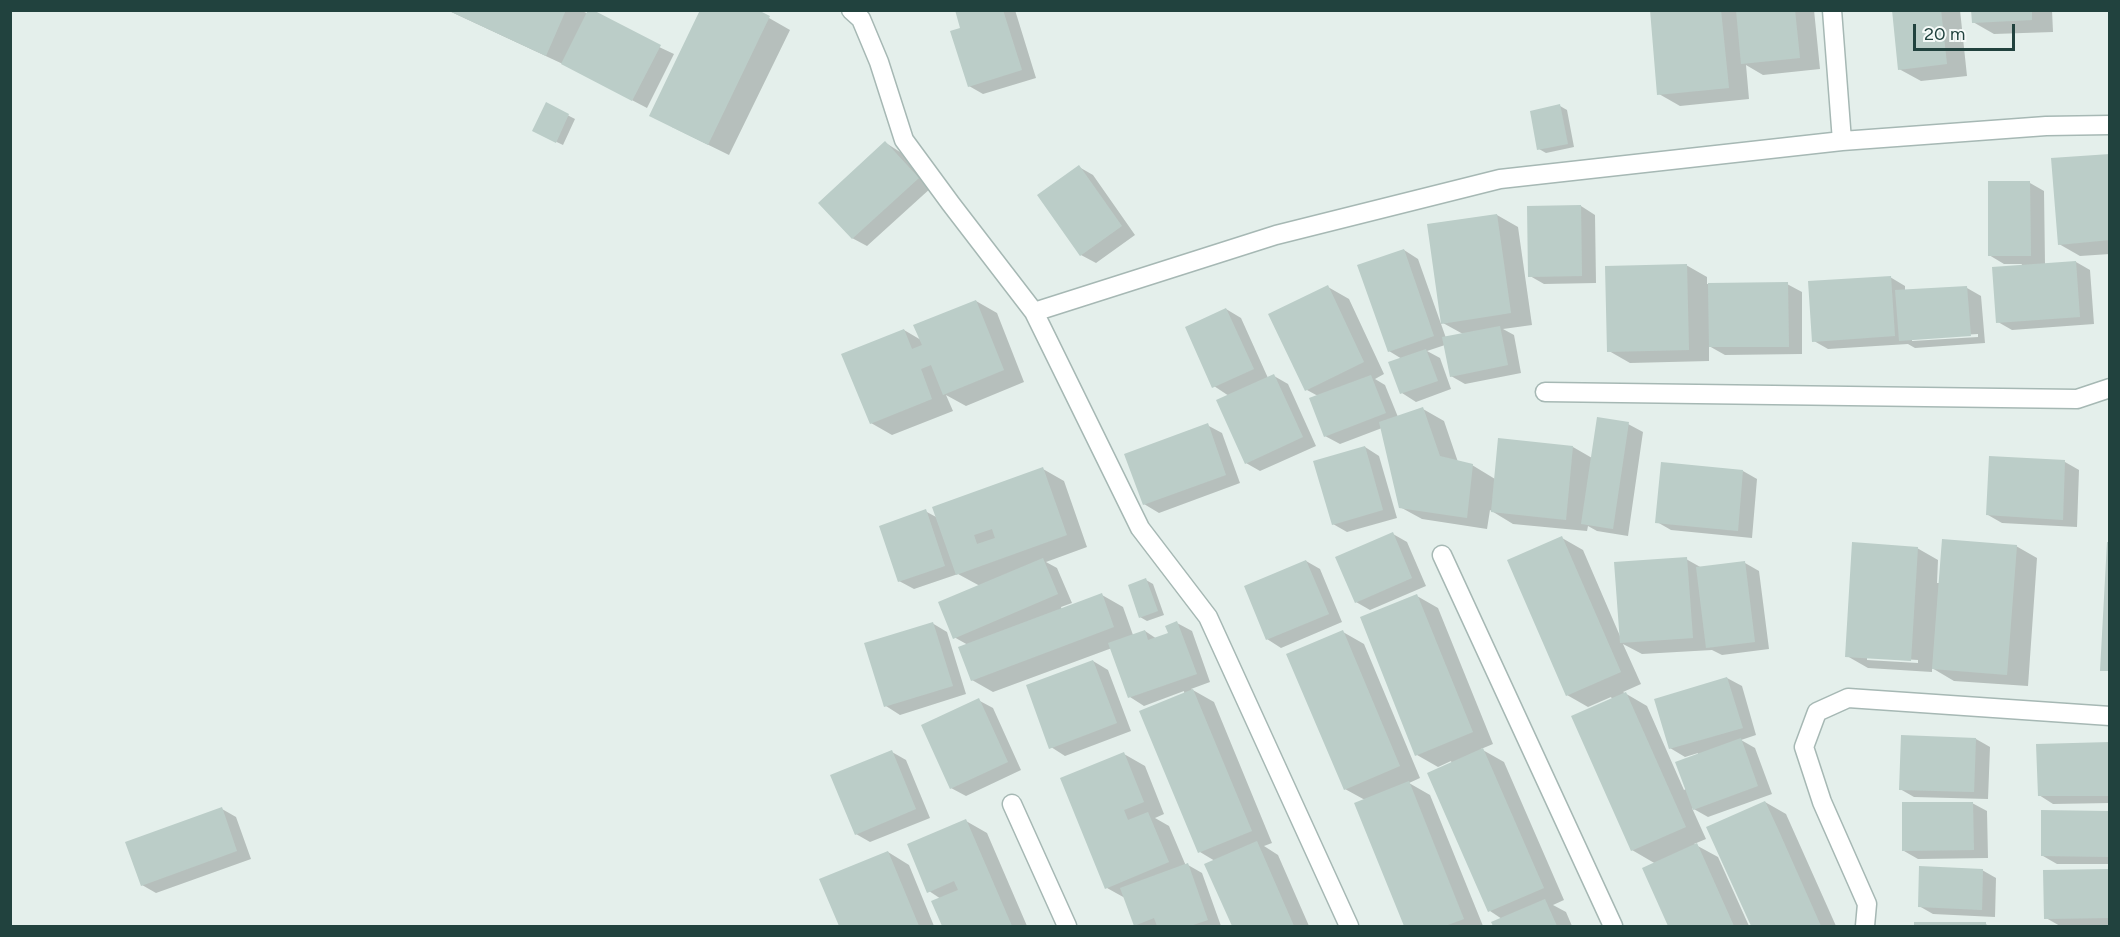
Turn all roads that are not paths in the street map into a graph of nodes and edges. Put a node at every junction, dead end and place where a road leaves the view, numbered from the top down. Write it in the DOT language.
graph roads {
  1 [pos="851,10"];
  2 [pos="1832,10"];
  3 [pos="2109,125"];
  4 [pos="1842,141"];
  5 [pos="1034,312"];
  6 [pos="2109,388"];
  7 [pos="1545,392"];
  8 [pos="1442,555"];
  9 [pos="2109,716"];
  10 [pos="1012,804"];
  11 [pos="1066,927"];
  12 [pos="1349,927"];
  13 [pos="1613,927"];
  14 [pos="1865,927"];
  1 -- 5 [label="street"];
  2 -- 4 [label="street"];
  3 -- 4 [label="street"];
  4 -- 5 [label="street"];
  5 -- 12 [label="street"];
  6 -- 7 [label="street"];
  8 -- 13 [label="street"];
  9 -- 14 [label="street"];
  10 -- 11 [label="street"];
}
